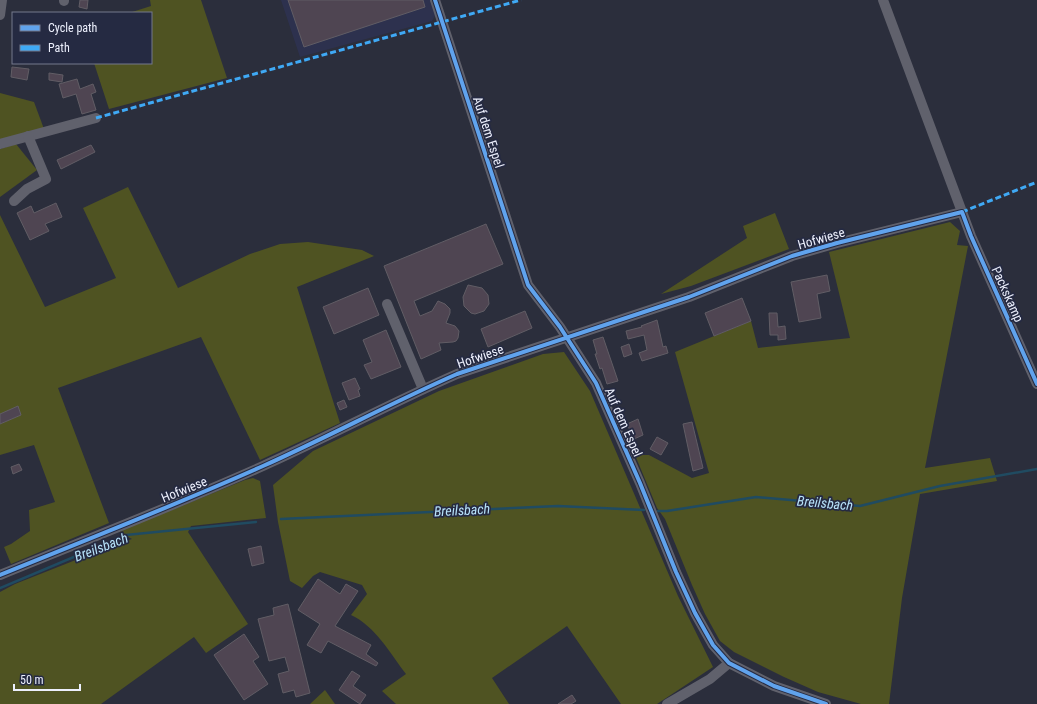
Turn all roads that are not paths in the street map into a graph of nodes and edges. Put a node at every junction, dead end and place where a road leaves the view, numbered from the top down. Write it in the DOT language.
graph roads {
  1 [pos="2,0"];
  2 [pos="436,0"];
  3 [pos="884,0"];
  4 [pos="0,15"];
  5 [pos="96,118"];
  6 [pos="28,136"];
  7 [pos="0,144"];
  8 [pos="14,201"];
  9 [pos="962,212"];
  10 [pos="387,304"];
  11 [pos="567,338"];
  12 [pos="1037,384"];
  13 [pos="424,389"];
  14 [pos="0,574"];
  15 [pos="729,663"];
  16 [pos="667,704"];
  17 [pos="826,704"];
  1 -- 4 [label="street"];
  2 -- 11 [label="street, Auf dem Espel"];
  3 -- 9 [label="street, Packskamp"];
  5 -- 6 [label="street"];
  6 -- 7 [label="street"];
  6 -- 8 [label="street"];
  9 -- 11 [label="street, Hofwiese"];
  9 -- 12 [label="street, Packskamp"];
  10 -- 13 [label="street"];
  11 -- 13 [label="street, Hofwiese"];
  11 -- 15 [label="street, Auf dem Espel"];
  13 -- 14 [label="street, Hofwiese"];
  15 -- 16 [label="street"];
  15 -- 17 [label="street, Auf dem Espel"];
}
